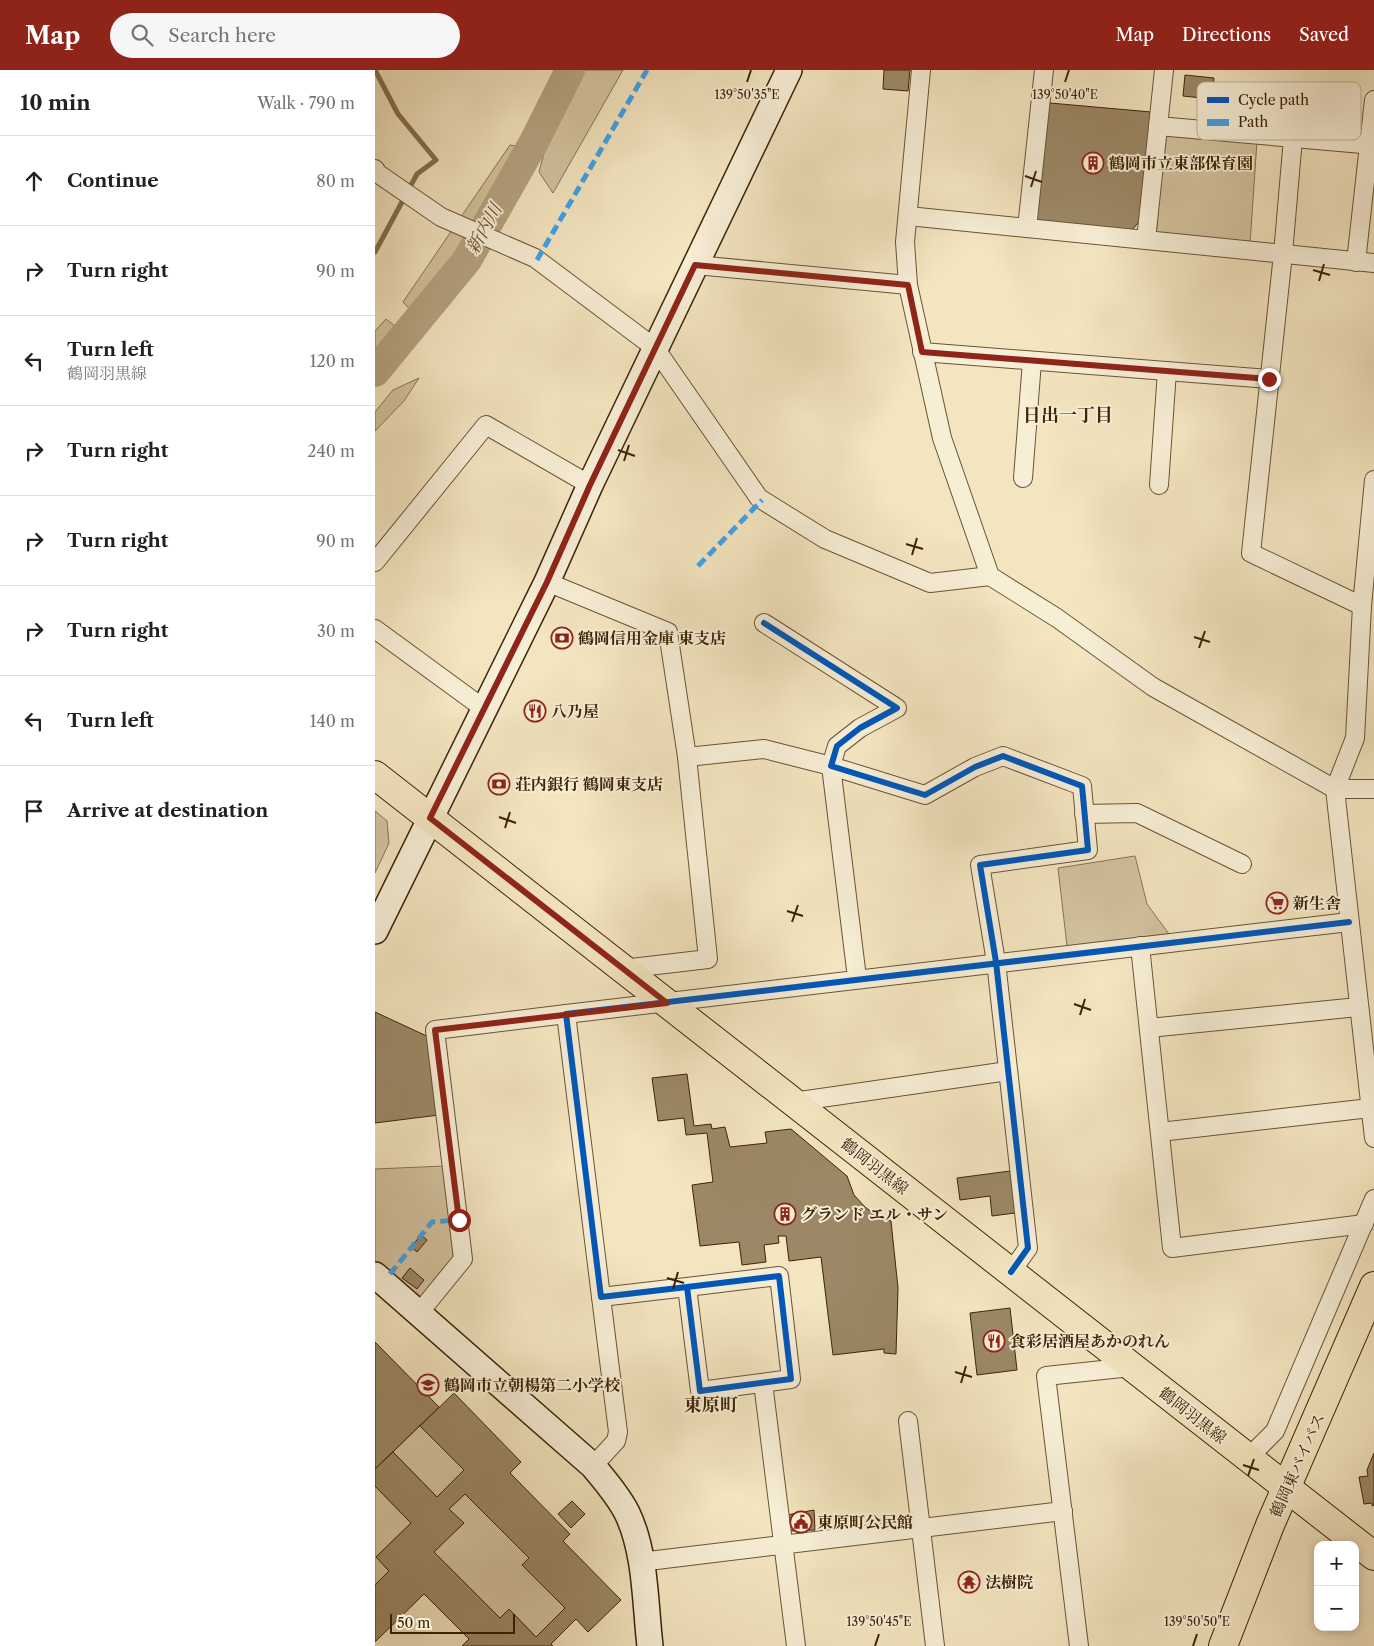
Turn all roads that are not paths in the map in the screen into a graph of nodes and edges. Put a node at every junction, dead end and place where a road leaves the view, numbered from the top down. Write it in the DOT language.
graph roads {
  1 [pos="789,70"];
  2 [pos="921,70"];
  3 [pos="1044,70"];
  4 [pos="1164,70"];
  5 [pos="1374,100"];
  6 [pos="1159,126"];
  7 [pos="1197,129"];
  8 [pos="1293,140"];
  9 [pos="1316,140"];
  10 [pos="1372,145"];
  11 [pos="375,169"];
  12 [pos="908,216"];
  13 [pos="1027,228"];
  14 [pos="1146,240"];
  15 [pos="1283,254"];
  16 [pos="1356,262"];
  17 [pos="1374,263"];
  18 [pos="695,265"];
  19 [pos="908,285"];
  20 [pos="655,348"];
  21 [pos="922,352"];
  22 [pos="1032,360"];
  23 [pos="1167,371"];
  24 [pos="1269,379"];
  25 [pos="1023,478"];
  26 [pos="1374,480"];
  27 [pos="590,485"];
  28 [pos="1159,485"];
  29 [pos="1372,512"];
  30 [pos="375,562"];
  31 [pos="990,576"];
  32 [pos="547,582"];
  33 [pos="1362,606"];
  34 [pos="764,623"];
  35 [pos="375,629"];
  36 [pos="483,708"];
  37 [pos="687,757"];
  38 [pos="831,766"];
  39 [pos="375,775"];
  40 [pos="1335,789"];
  41 [pos="1374,789"];
  42 [pos="1084,814"];
  43 [pos="430,818"];
  44 [pos="1242,864"];
  45 [pos="1349,922"];
  46 [pos="375,931"];
  47 [pos="1140,946"];
  48 [pos="995,962"];
  49 [pos="623,969"];
  50 [pos="857,978"];
  51 [pos="667,1003"];
  52 [pos="1358,1007"];
  53 [pos="566,1014"];
  54 [pos="1149,1028"];
  55 [pos="1008,1071"];
  56 [pos="793,1102"];
  57 [pos="1370,1108"];
  58 [pos="1160,1132"];
  59 [pos="1374,1138"];
  60 [pos="1374,1199"];
  61 [pos="1364,1224"];
  62 [pos="1011,1272"];
  63 [pos="375,1275"];
  64 [pos="1374,1286"];
  65 [pos="687,1287"];
  66 [pos="601,1298"];
  67 [pos="419,1313"];
  68 [pos="1131,1367"];
  69 [pos="763,1383"];
  70 [pos="908,1420"];
  71 [pos="1248,1458"];
  72 [pos="593,1466"];
  73 [pos="1287,1488"];
  74 [pos="1063,1511"];
  75 [pos="921,1528"];
  76 [pos="783,1545"];
  77 [pos="1374,1556"];
  78 [pos="640,1562"];
  79 [pos="650,1646"];
  80 [pos="795,1646"];
  81 [pos="935,1646"];
  82 [pos="1079,1646"];
  83 [pos="1223,1646"];
  1 -- 18 [label="street"];
  2 -- 12 [label="street"];
  3 -- 13 [label="street"];
  4 -- 6 [label="street"];
  5 -- 10 [label="street"];
  6 -- 7 [label="street"];
  6 -- 14 [label="street"];
  8 -- 15 [label="street"];
  9 -- 10 [label="street"];
  10 -- 16 [label="street"];
  11 -- 20 [label="street"];
  12 -- 13 [label="street"];
  12 -- 19 [label="street"];
  13 -- 14 [label="street"];
  14 -- 15 [label="street"];
  15 -- 16 [label="street"];
  15 -- 24 [label="street"];
  16 -- 17 [label="street"];
  18 -- 19 [label="street"];
  18 -- 20 [label="street"];
  19 -- 21 [label="street"];
  20 -- 27 [label="street"];
  20 -- 31 [label="street"];
  21 -- 22 [label="street"];
  21 -- 31 [label="street"];
  22 -- 23 [label="street"];
  22 -- 25 [label="street"];
  23 -- 24 [label="street"];
  23 -- 28 [label="street"];
  24 -- 33 [label="street"];
  26 -- 29 [label="street"];
  27 -- 30 [label="street"];
  27 -- 32 [label="street"];
  29 -- 33 [label="street"];
  31 -- 40 [label="street"];
  32 -- 36 [label="street"];
  32 -- 37 [label="street"];
  33 -- 40 [label="street"];
  34 -- 38 [label="street"];
  35 -- 36 [label="street"];
  36 -- 43 [label="street"];
  37 -- 38 [label="street"];
  37 -- 49 [label="street"];
  38 -- 42 [label="street"];
  38 -- 50 [label="street"];
  39 -- 43 [label="main road, 鶴岡羽黒線"];
  40 -- 41 [label="street"];
  40 -- 45 [label="street"];
  42 -- 44 [label="street"];
  42 -- 48 [label="street"];
  43 -- 46 [label="street"];
  43 -- 49 [label="main road, 鶴岡羽黒線"];
  45 -- 47 [label="street"];
  45 -- 52 [label="street"];
  47 -- 48 [label="street"];
  47 -- 54 [label="street"];
  48 -- 50 [label="street"];
  48 -- 55 [label="street"];
  49 -- 51 [label="main road, 鶴岡羽黒線"];
  50 -- 51 [label="street"];
  51 -- 53 [label="street"];
  51 -- 56 [label="main road, 鶴岡羽黒線"];
  52 -- 54 [label="street"];
  52 -- 57 [label="street"];
  53 -- 66 [label="street"];
  53 -- 67 [label="street"];
  54 -- 58 [label="street"];
  55 -- 56 [label="street"];
  55 -- 62 [label="street"];
  56 -- 62 [label="main road, 鶴岡羽黒線"];
  57 -- 58 [label="street"];
  57 -- 59 [label="street"];
  58 -- 61 [label="street"];
  60 -- 61 [label="street"];
  61 -- 71 [label="street"];
  62 -- 68 [label="main road, 鶴岡羽黒線"];
  63 -- 67 [label="street"];
  64 -- 73 [label="main road, 鶴岡東バイパス"];
  65 -- 66 [label="street"];
  65 -- 69 [label="street"];
  65 -- 69 [label="street"];
  66 -- 72 [label="street"];
  67 -- 72 [label="street"];
  68 -- 71 [label="main road, 鶴岡羽黒線"];
  68 -- 74 [label="street"];
  69 -- 76 [label="street"];
  70 -- 75 [label="street"];
  71 -- 73 [label="main road, 鶴岡羽黒線"];
  72 -- 78 [label="street"];
  73 -- 77 [label="main road, 鶴岡羽黒線"];
  73 -- 83 [label="main road, 鶴岡東バイパス"];
  74 -- 75 [label="street"];
  74 -- 82 [label="street"];
  75 -- 76 [label="street"];
  75 -- 81 [label="street"];
  76 -- 78 [label="street"];
  76 -- 80 [label="street"];
  78 -- 79 [label="street"];
}
